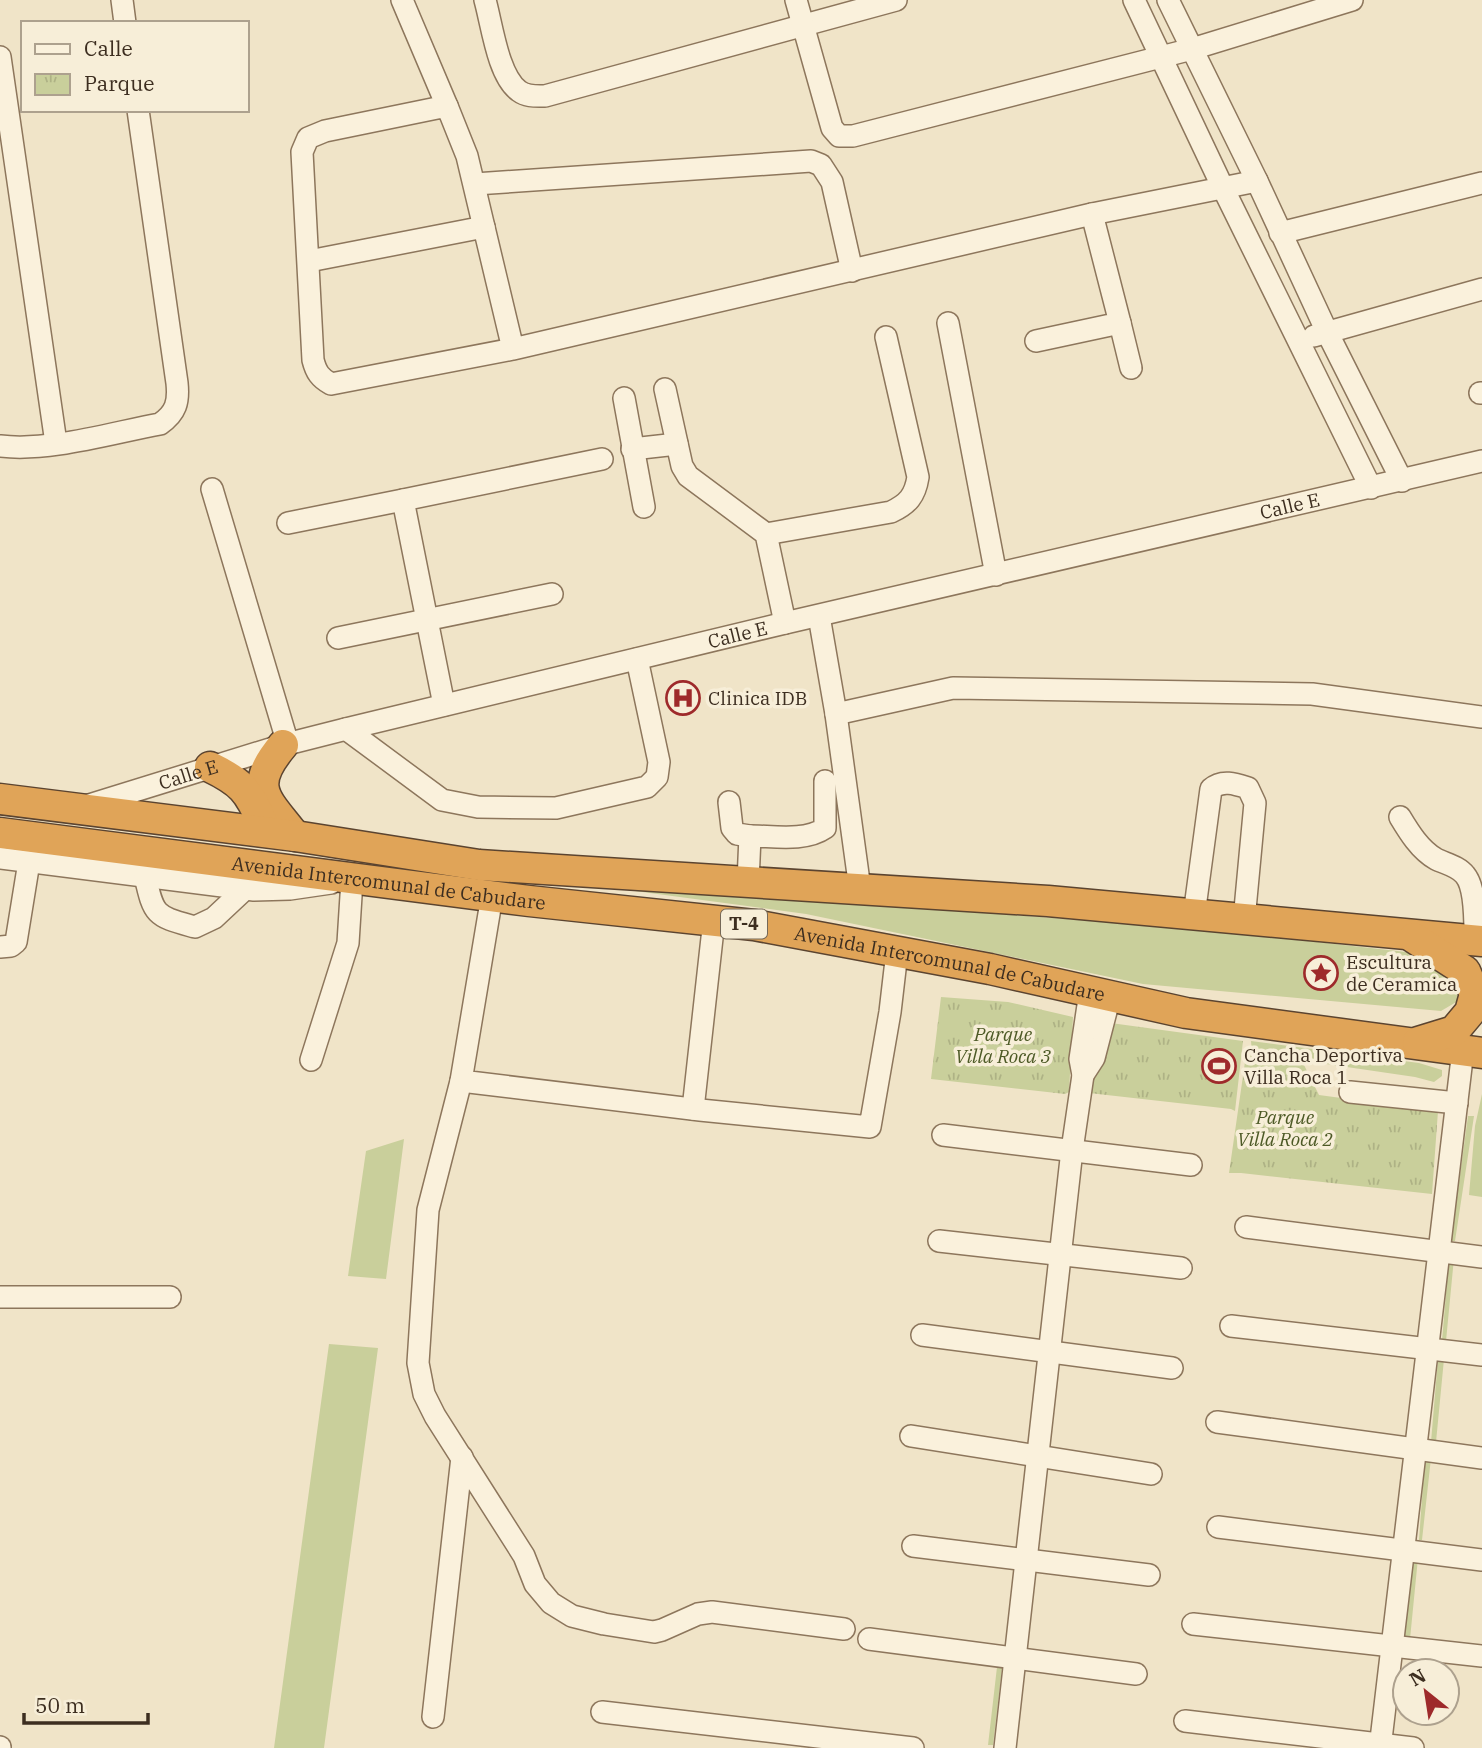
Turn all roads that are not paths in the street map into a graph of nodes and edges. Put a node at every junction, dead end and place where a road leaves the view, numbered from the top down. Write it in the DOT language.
graph roads {
  1 [pos="122,0"];
  2 [pos="402,0"];
  3 [pos="485,0"];
  4 [pos="796,0"];
  5 [pos="896,0"];
  6 [pos="1134,0"];
  7 [pos="1168,0"];
  8 [pos="1352,0"];
  9 [pos="125,21"];
  10 [pos="802,24"];
  11 [pos="1192,49"];
  12 [pos="0,57"];
  13 [pos="1161,57"];
  14 [pos="447,106"];
  15 [pos="3,111"];
  16 [pos="138,112"];
  17 [pos="1257,181"];
  18 [pos="1482,183"];
  19 [pos="475,184"];
  20 [pos="1223,188"];
  21 [pos="1092,214"];
  22 [pos="484,227"];
  23 [pos="1280,233"];
  24 [pos="309,261"];
  25 [pos="852,271"];
  26 [pos="1482,289"];
  27 [pos="948,323"];
  28 [pos="1120,323"];
  29 [pos="1327,332"];
  30 [pos="886,337"];
  31 [pos="1036,341"];
  32 [pos="1299,341"];
  33 [pos="513,349"];
  34 [pos="1131,368"];
  35 [pos="665,389"];
  36 [pos="624,398"];
  37 [pos="56,443"];
  38 [pos="677,444"];
  39 [pos="0,446"];
  40 [pos="632,449"];
  41 [pos="602,459"];
  42 [pos="1482,461"];
  43 [pos="1402,481"];
  44 [pos="212,488"];
  45 [pos="1371,488"];
  46 [pos="403,500"];
  47 [pos="644,507"];
  48 [pos="288,523"];
  49 [pos="766,534"];
  50 [pos="996,575"];
  51 [pos="552,594"];
  52 [pos="819,616"];
  53 [pos="427,618"];
  54 [pos="785,624"];
  55 [pos="338,638"];
  56 [pos="638,659"];
  57 [pos="444,705"];
  58 [pos="836,714"];
  59 [pos="1482,717"];
  60 [pos="346,729"];
  61 [pos="286,744"];
  62 [pos="210,768"];
  63 [pos="825,782"];
  64 [pos="0,799"];
  65 [pos="729,803"];
  66 [pos="77,808"];
  67 [pos="1400,817"];
  68 [pos="281,834"];
  69 [pos="750,836"];
  70 [pos="13,843"];
  71 [pos="0,858"];
  72 [pos="145,876"];
  73 [pos="354,879"];
  74 [pos="748,882"];
  75 [pos="245,889"];
  76 [pos="860,889"];
  77 [pos="492,896"];
  78 [pos="1194,915"];
  79 [pos="714,920"];
  80 [pos="1244,920"];
  81 [pos="1410,935"];
  82 [pos="1478,940"];
  83 [pos="0,947"];
  84 [pos="897,952"];
  85 [pos="1100,994"];
  86 [pos="1414,1044"];
  87 [pos="1473,1051"];
  88 [pos="311,1060"];
  89 [pos="461,1080"];
  90 [pos="1350,1092"];
  91 [pos="1457,1103"];
  92 [pos="693,1109"];
  93 [pos="943,1135"];
  94 [pos="1072,1150"];
  95 [pos="1191,1165"];
  96 [pos="1246,1227"];
  97 [pos="939,1241"];
  98 [pos="1439,1252"];
  99 [pos="1060,1255"];
  100 [pos="1482,1257"];
  101 [pos="1181,1268"];
  102 [pos="0,1297"];
  103 [pos="170,1297"];
  104 [pos="1231,1326"];
  105 [pos="922,1335"];
  106 [pos="1428,1348"];
  107 [pos="1049,1352"];
  108 [pos="1482,1355"];
  109 [pos="1172,1368"];
  110 [pos="1217,1422"];
  111 [pos="911,1436"];
  112 [pos="1416,1448"];
  113 [pos="1038,1456"];
  114 [pos="462,1457"];
  115 [pos="1482,1458"];
  116 [pos="1151,1474"];
  117 [pos="1218,1527"];
  118 [pos="912,1546"];
  119 [pos="1404,1550"];
  120 [pos="1026,1560"];
  121 [pos="1482,1560"];
  122 [pos="1149,1575"];
  123 [pos="1193,1624"];
  124 [pos="844,1629"];
  125 [pos="869,1639"];
  126 [pos="1392,1646"];
  127 [pos="1482,1656"];
  128 [pos="1016,1660"];
  129 [pos="1136,1674"];
  130 [pos="603,1712"];
  131 [pos="433,1717"];
  132 [pos="1185,1721"];
  133 [pos="760,1739"];
  134 [pos="1380,1746"];
  135 [pos="913,1748"];
  136 [pos="1005,1748"];
  137 [pos="1413,1748"];
  1 -- 9 [label="street"];
  2 -- 14 [label="street"];
  3 -- 10 [label="street"];
  4 -- 10 [label="street"];
  5 -- 10 [label="street"];
  6 -- 13 [label="street"];
  7 -- 11 [label="street"];
  8 -- 11 [label="street"];
  10 -- 13 [label="street"];
  11 -- 13 [label="street"];
  11 -- 17 [label="street"];
  12 -- 15 [label="street"];
  13 -- 20 [label="street"];
  14 -- 19 [label="street"];
  14 -- 24 [label="street"];
  15 -- 37 [label="street"];
  16 -- 37 [label="street"];
  17 -- 20 [label="street"];
  17 -- 23 [label="street"];
  18 -- 23 [label="street"];
  19 -- 22 [label="street"];
  19 -- 25 [label="street"];
  20 -- 21 [label="street"];
  20 -- 32 [label="street"];
  21 -- 25 [label="street"];
  21 -- 28 [label="street"];
  22 -- 24 [label="street"];
  22 -- 33 [label="street"];
  23 -- 29 [label="street"];
  24 -- 33 [label="street"];
  25 -- 33 [label="street"];
  26 -- 29 [label="street"];
  27 -- 50 [label="street"];
  28 -- 31 [label="street"];
  28 -- 34 [label="street"];
  29 -- 32 [label="street"];
  29 -- 43 [label="street"];
  30 -- 49 [label="street"];
  32 -- 45 [label="street"];
  35 -- 38 [label="street"];
  36 -- 40 [label="street"];
  37 -- 39 [label="street"];
  38 -- 40 [label="street"];
  38 -- 49 [label="street"];
  40 -- 47 [label="street"];
  41 -- 46 [label="street"];
  42 -- 43 [label="street, Calle E"];
  43 -- 45 [label="street, Calle E"];
  44 -- 61 [label="street"];
  45 -- 50 [label="street, Calle E"];
  46 -- 48 [label="street"];
  46 -- 53 [label="street"];
  49 -- 54 [label="street"];
  50 -- 52 [label="street, Calle E"];
  51 -- 53 [label="street"];
  52 -- 54 [label="street, Calle E"];
  52 -- 58 [label="street"];
  53 -- 55 [label="street"];
  53 -- 57 [label="street"];
  54 -- 56 [label="street, Calle E"];
  56 -- 57 [label="street, Calle E"];
  56 -- 60 [label="street"];
  57 -- 60 [label="street, Calle E"];
  58 -- 59 [label="street"];
  58 -- 76 [label="street"];
  60 -- 61 [label="street, Calle E"];
  61 -- 62 [label="street, Calle E"];
  61 -- 68 [label="highway"];
  62 -- 66 [label="street, Calle E"];
  62 -- 68 [label="highway"];
  63 -- 69 [label="street"];
  64 -- 66 [label="highway, Avenida Intercomunal de Cabudare / T-4"];
  65 -- 69 [label="street"];
  66 -- 68 [label="highway, Avenida Intercomunal de Cabudare / T-4"];
  67 -- 82 [label="street"];
  68 -- 74 [label="highway, Avenida Intercomunal de Cabudare / T-4"];
  69 -- 74 [label="street"];
  70 -- 71 [label="street"];
  70 -- 72 [label="street"];
  70 -- 73 [label="highway, Avenida Intercomunal de Cabudare / T-4"];
  70 -- 83 [label="street"];
  72 -- 75 [label="street"];
  72 -- 75 [label="street"];
  73 -- 75 [label="street"];
  73 -- 77 [label="highway, Avenida Intercomunal de Cabudare / T-4"];
  73 -- 88 [label="street"];
  74 -- 76 [label="highway, Avenida Intercomunal de Cabudare / T-4"];
  76 -- 78 [label="highway, Avenida Intercomunal de Cabudare / T-4"];
  77 -- 79 [label="highway, Avenida Intercomunal de Cabudare / T-4"];
  77 -- 89 [label="street"];
  78 -- 80 [label="highway, Avenida Intercomunal de Cabudare / T-4"];
  78 -- 80 [label="street"];
  79 -- 84 [label="highway, Avenida Intercomunal de Cabudare / T-4"];
  79 -- 92 [label="street"];
  80 -- 81 [label="highway, Avenida Intercomunal de Cabudare / T-4"];
  81 -- 82 [label="highway, Avenida Intercomunal de Cabudare / T-4"];
  81 -- 86 [label="highway, T-4"];
  84 -- 85 [label="highway, Avenida Intercomunal de Cabudare / T-4"];
  84 -- 92 [label="street"];
  85 -- 86 [label="highway, Avenida Intercomunal de Cabudare / T-4"];
  85 -- 94 [label="street"];
  86 -- 87 [label="highway, Avenida Intercomunal de Cabudare / T-4"];
  87 -- 91 [label="street"];
  89 -- 92 [label="street"];
  89 -- 114 [label="street"];
  90 -- 91 [label="street"];
  91 -- 98 [label="street"];
  93 -- 94 [label="street"];
  94 -- 95 [label="street"];
  94 -- 99 [label="street"];
  96 -- 98 [label="street"];
  97 -- 99 [label="street"];
  98 -- 100 [label="street"];
  98 -- 106 [label="street"];
  99 -- 101 [label="street"];
  99 -- 107 [label="street"];
  102 -- 103 [label="street"];
  104 -- 106 [label="street"];
  105 -- 107 [label="street"];
  106 -- 108 [label="street"];
  106 -- 112 [label="street"];
  107 -- 109 [label="street"];
  107 -- 113 [label="street"];
  110 -- 112 [label="street"];
  111 -- 113 [label="street"];
  112 -- 115 [label="street"];
  112 -- 119 [label="street"];
  113 -- 116 [label="street"];
  113 -- 120 [label="street"];
  114 -- 124 [label="street"];
  114 -- 131 [label="street"];
  117 -- 119 [label="street"];
  118 -- 120 [label="street"];
  119 -- 121 [label="street"];
  119 -- 126 [label="street"];
  120 -- 122 [label="street"];
  120 -- 128 [label="street"];
  123 -- 126 [label="street"];
  125 -- 128 [label="street"];
  126 -- 127 [label="street"];
  126 -- 134 [label="street"];
  128 -- 129 [label="street"];
  128 -- 136 [label="street"];
  130 -- 133 [label="street"];
  132 -- 134 [label="street"];
  133 -- 135 [label="street"];
  134 -- 137 [label="street"];
}
